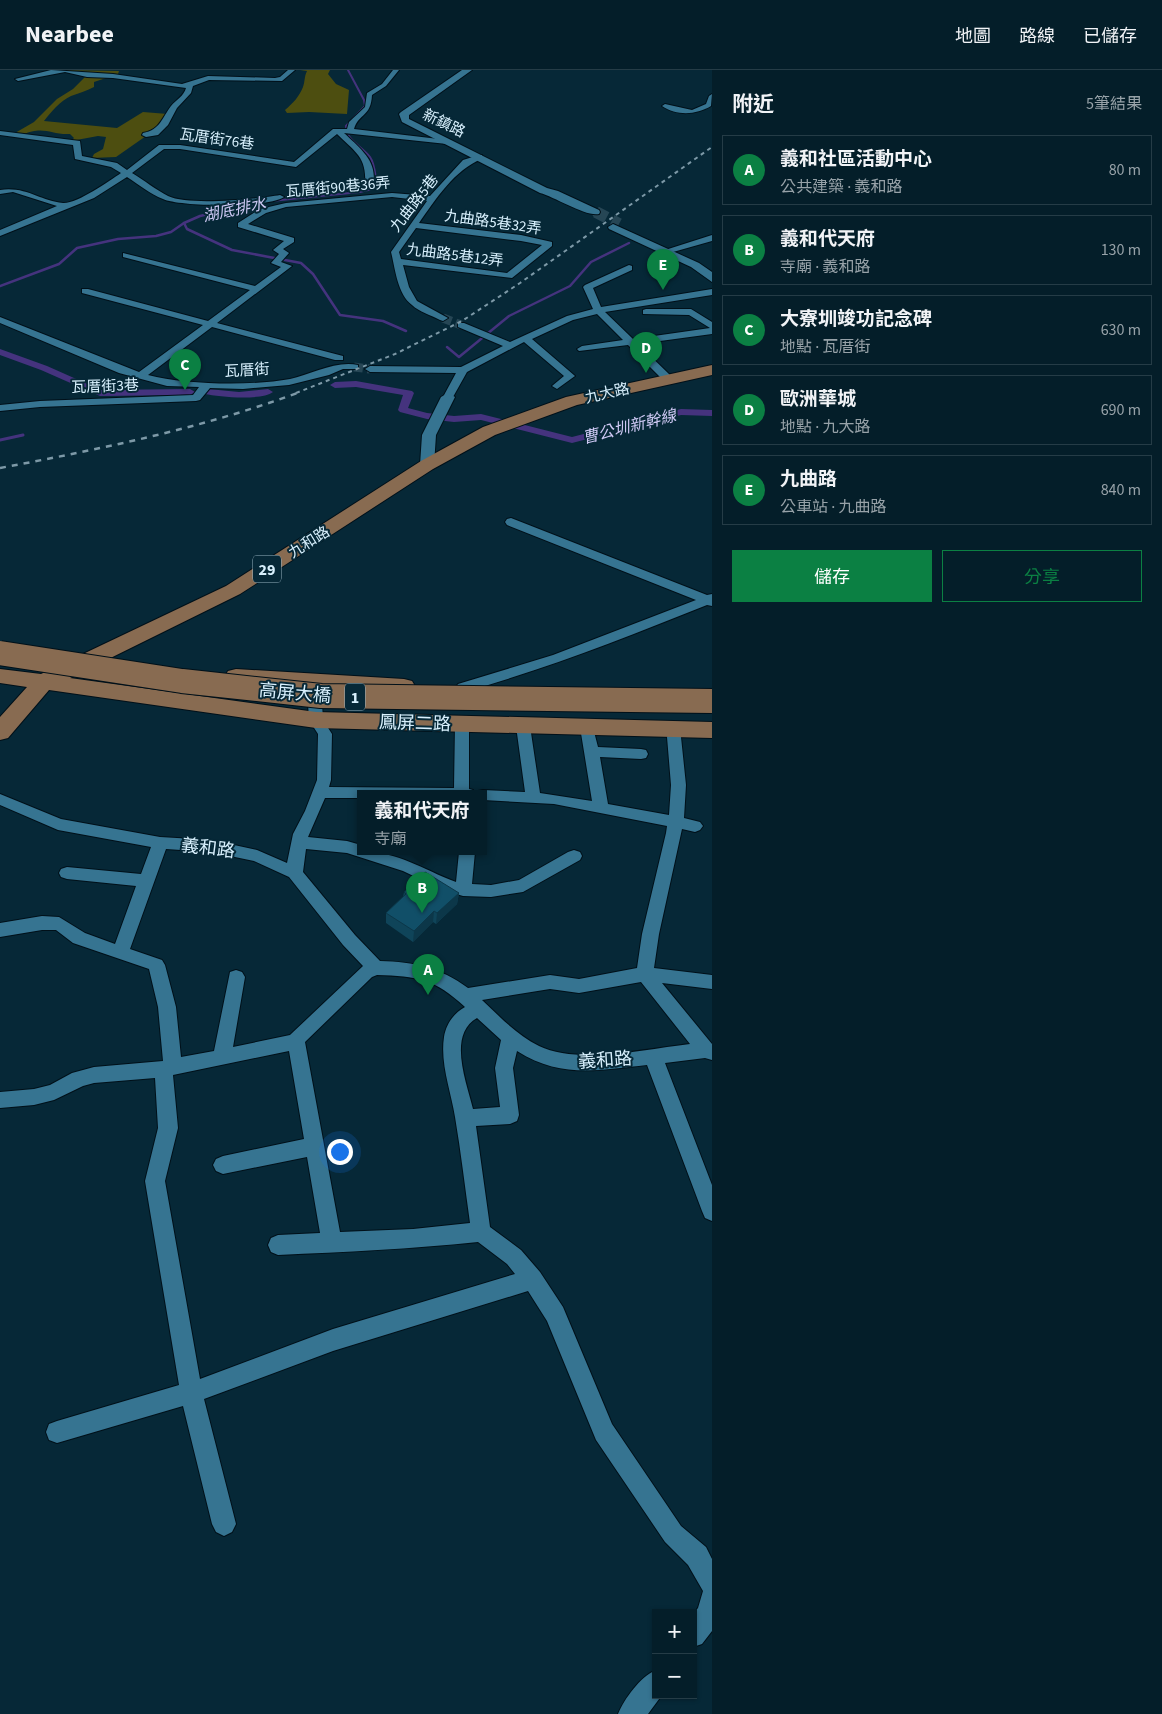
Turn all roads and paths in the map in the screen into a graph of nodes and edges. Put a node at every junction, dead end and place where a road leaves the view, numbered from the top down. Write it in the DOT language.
graph roads {
  1 [pos="292,70"];
  2 [pos="396,70"];
  3 [pos="468,70"];
  4 [pos="18,79"];
  5 [pos="190,85"];
  6 [pos="712,96"];
  7 [pos="664,106"];
  8 [pos="338,131"];
  9 [pos="350,131"];
  10 [pos="0,133"];
  11 [pos="146,135"];
  12 [pos="447,142"];
  13 [pos="479,157"];
  14 [pos="127,173"];
  15 [pos="336,191"];
  16 [pos="0,192"];
  17 [pos="292,196"];
  18 [pos="432,199"];
  19 [pos="62,207"];
  20 [pos="592,214"];
  21 [pos="413,225"];
  22 [pos="616,226"];
  23 [pos="0,233"];
  24 [pos="712,238"];
  25 [pos="666,251"];
  26 [pos="126,255"];
  27 [pos="396,261"];
  28 [pos="630,268"];
  29 [pos="509,276"];
  30 [pos="712,278"];
  31 [pos="257,289"];
  32 [pos="85,291"];
  33 [pos="712,292"];
  34 [pos="598,310"];
  35 [pos="646,312"];
  36 [pos="443,318"];
  37 [pos="0,320"];
  38 [pos="210,324"];
  39 [pos="460,324"];
  40 [pos="712,326"];
  41 [pos="712,331"];
  42 [pos="525,338"];
  43 [pos="632,344"];
  44 [pos="510,345"];
  45 [pos="582,349"];
  46 [pos="339,358"];
  47 [pos="354,367"];
  48 [pos="370,369"];
  49 [pos="463,370"];
  50 [pos="712,370"];
  51 [pos="140,376"];
  52 [pos="668,379"];
  53 [pos="712,379"];
  54 [pos="206,386"];
  55 [pos="557,386"];
  56 [pos="448,397"];
  57 [pos="0,408"];
  58 [pos="537,416"];
  59 [pos="427,465"];
  60 [pos="511,522"];
  61 [pos="710,600"];
  62 [pos="0,642"];
  63 [pos="0,653"];
  64 [pos="99,656"];
  65 [pos="0,664"];
  66 [pos="0,676"];
  67 [pos="44,682"];
  68 [pos="313,682"];
  69 [pos="463,687"];
  70 [pos="712,690"];
  71 [pos="712,702"];
  72 [pos="712,712"];
  73 [pos="316,720"];
  74 [pos="462,724"];
  75 [pos="523,726"];
  76 [pos="587,727"];
  77 [pos="712,730"];
  78 [pos="0,732"];
  79 [pos="674,737"];
  80 [pos="591,752"];
  81 [pos="641,754"];
  82 [pos="461,790"];
  83 [pos="320,792"];
  84 [pos="357,793"];
  85 [pos="487,795"];
  86 [pos="532,797"];
  87 [pos="0,799"];
  88 [pos="601,808"];
  89 [pos="675,821"];
  90 [pos="694,826"];
  91 [pos="299,842"];
  92 [pos="160,843"];
  93 [pos="357,850"];
  94 [pos="372,855"];
  95 [pos="467,855"];
  96 [pos="574,856"];
  97 [pos="67,872"];
  98 [pos="295,873"];
  99 [pos="146,881"];
  100 [pos="463,890"];
  101 [pos="0,930"];
  102 [pos="120,952"];
  103 [pos="376,968"];
  104 [pos="645,974"];
  105 [pos="236,977"];
  106 [pos="712,982"];
  107 [pos="465,996"];
  108 [pos="479,1009"];
  109 [pos="511,1038"];
  110 [pos="296,1040"];
  111 [pos="708,1051"];
  112 [pos="653,1056"];
  113 [pos="222,1058"];
  114 [pos="168,1068"];
  115 [pos="0,1100"];
  116 [pos="465,1118"];
  117 [pos="315,1146"];
  118 [pos="223,1165"];
  119 [pos="712,1211"];
  120 [pos="481,1232"];
  121 [pos="332,1243"];
  122 [pos="278,1245"];
  123 [pos="533,1279"];
  124 [pos="191,1393"];
  125 [pos="58,1432"];
  126 [pos="224,1524"];
  127 [pos="712,1583"];
  128 [pos="711,1610"];
  129 [pos="697,1629"];
  130 [pos="652,1688"];
  131 [pos="631,1714"];
  1 -- 5 [label="street"];
  2 -- 9 [label="street"];
  3 -- 12 [label="street, 新鎮路"];
  4 -- 5 [label="street"];
  5 -- 11 [label="street"];
  6 -- 7 [label="street"];
  8 -- 9 [label="street"];
  8 -- 14 [label="street, 瓦厝街76巷"];
  8 -- 15 [label="street, 瓦厝街90巷36弄"];
  9 -- 12 [label="street"];
  10 -- 14 [label="street, 瓦厝街90巷36弄"];
  12 -- 13 [label="street, 新鎮路"];
  13 -- 18 [label="street, 九曲路5巷"];
  13 -- 20 [label="street, 新鎮路"];
  14 -- 17 [label="street, 瓦厝街90巷36弄"];
  14 -- 19 [label="street, 瓦厝街76巷"];
  16 -- 19 [label="street"];
  18 -- 21 [label="street, 九曲路5巷"];
  18 -- 31 [label="street, 瓦厝街90巷36弄"];
  19 -- 23 [label="street, 瓦厝街76巷"];
  21 -- 27 [label="street, 九曲路5巷"];
  21 -- 29 [label="street, 九曲路5巷32弄"];
  22 -- 25 [label="street"];
  24 -- 25 [label="street"];
  25 -- 30 [label="street"];
  26 -- 31 [label="street"];
  27 -- 29 [label="street, 九曲路5巷12弄"];
  27 -- 36 [label="street"];
  28 -- 34 [label="street"];
  31 -- 38 [label="street"];
  32 -- 38 [label="street, 瓦厝街"];
  33 -- 34 [label="street"];
  34 -- 42 [label="street"];
  34 -- 43 [label="street"];
  35 -- 40 [label="street"];
  37 -- 51 [label="street, 瓦厝街"];
  38 -- 46 [label="street, 瓦厝街"];
  38 -- 51 [label="street"];
  39 -- 44 [label="street"];
  41 -- 43 [label="street"];
  42 -- 44 [label="street"];
  42 -- 55 [label="street"];
  43 -- 45 [label="street"];
  43 -- 52 [label="street"];
  44 -- 49 [label="street"];
  47 -- 54 [label="street, 瓦厝街"];
  48 -- 49 [label="street"];
  49 -- 56 [label="street"];
  50 -- 52 [label="main road, 九大路 / 29"];
  51 -- 54 [label="street, 瓦厝街"];
  52 -- 58 [label="main road, 九大路 / 29"];
  53 -- 58 [label="main road, 九大路 / 29"];
  54 -- 57 [label="street, 瓦厝街3巷"];
  56 -- 59 [label="street"];
  58 -- 59 [label="main road, 29"];
  59 -- 64 [label="main road, 九和路 / 29"];
  60 -- 61 [label="street"];
  61 -- 69 [label="street, 鳳屏二路"];
  62 -- 64 [label="main road, 鳳屏二路 / 1"];
  63 -- 71 [label="main road, 高屏大橋 / 1, bridge"];
  64 -- 67 [label="main road, 九和路 / 29"];
  64 -- 68 [label="main road, 鳳屏二路 / 1"];
  65 -- 72 [label="main road, 高屏大橋 / 1"];
  66 -- 67 [label="main road, 鳳屏二路 / 1"];
  67 -- 73 [label="main road, 鳳屏二路 / 1"];
  67 -- 78 [label="main road, 29"];
  68 -- 69 [label="main road, 鳳屏二路 / 1"];
  68 -- 73 [label="street"];
  69 -- 70 [label="main road, 鳳屏二路 / 1"];
  73 -- 74 [label="main road, 鳳屏二路 / 1"];
  73 -- 83 [label="street"];
  74 -- 75 [label="main road, 鳳屏二路 / 1"];
  74 -- 82 [label="street"];
  75 -- 76 [label="main road, 鳳屏二路 / 1"];
  75 -- 86 [label="street"];
  76 -- 77 [label="main road, 鳳屏二路 / 1"];
  76 -- 80 [label="street"];
  79 -- 89 [label="street"];
  80 -- 81 [label="street"];
  80 -- 88 [label="street"];
  83 -- 84 [label="street"];
  83 -- 91 [label="street"];
  85 -- 86 [label="street"];
  86 -- 88 [label="street"];
  87 -- 92 [label="street, 義和路"];
  88 -- 89 [label="street"];
  89 -- 90 [label="street"];
  89 -- 104 [label="street"];
  91 -- 93 [label="street"];
  91 -- 98 [label="street"];
  92 -- 98 [label="street, 義和路"];
  92 -- 99 [label="street"];
  94 -- 100 [label="street"];
  95 -- 100 [label="street"];
  96 -- 100 [label="street"];
  97 -- 99 [label="street"];
  98 -- 103 [label="street, 義和路"];
  99 -- 102 [label="street"];
  101 -- 102 [label="street"];
  102 -- 114 [label="street"];
  103 -- 107 [label="street, 義和路"];
  103 -- 110 [label="street"];
  104 -- 106 [label="street"];
  104 -- 107 [label="street"];
  104 -- 111 [label="street"];
  105 -- 113 [label="street"];
  107 -- 108 [label="street, 義和路"];
  108 -- 109 [label="street, 義和路"];
  108 -- 116 [label="street"];
  109 -- 112 [label="street, 義和路"];
  109 -- 116 [label="street"];
  110 -- 113 [label="street"];
  110 -- 117 [label="street"];
  111 -- 112 [label="street, 義和路"];
  112 -- 119 [label="street"];
  113 -- 114 [label="street"];
  114 -- 115 [label="street"];
  114 -- 124 [label="street"];
  116 -- 120 [label="street"];
  117 -- 118 [label="street"];
  117 -- 121 [label="street"];
  120 -- 121 [label="street"];
  120 -- 123 [label="street"];
  121 -- 122 [label="street"];
  123 -- 124 [label="street"];
  123 -- 127 [label="street"];
  124 -- 125 [label="street"];
  124 -- 126 [label="street"];
  128 -- 129 [label="street"];
  130 -- 131 [label="street"];
}
